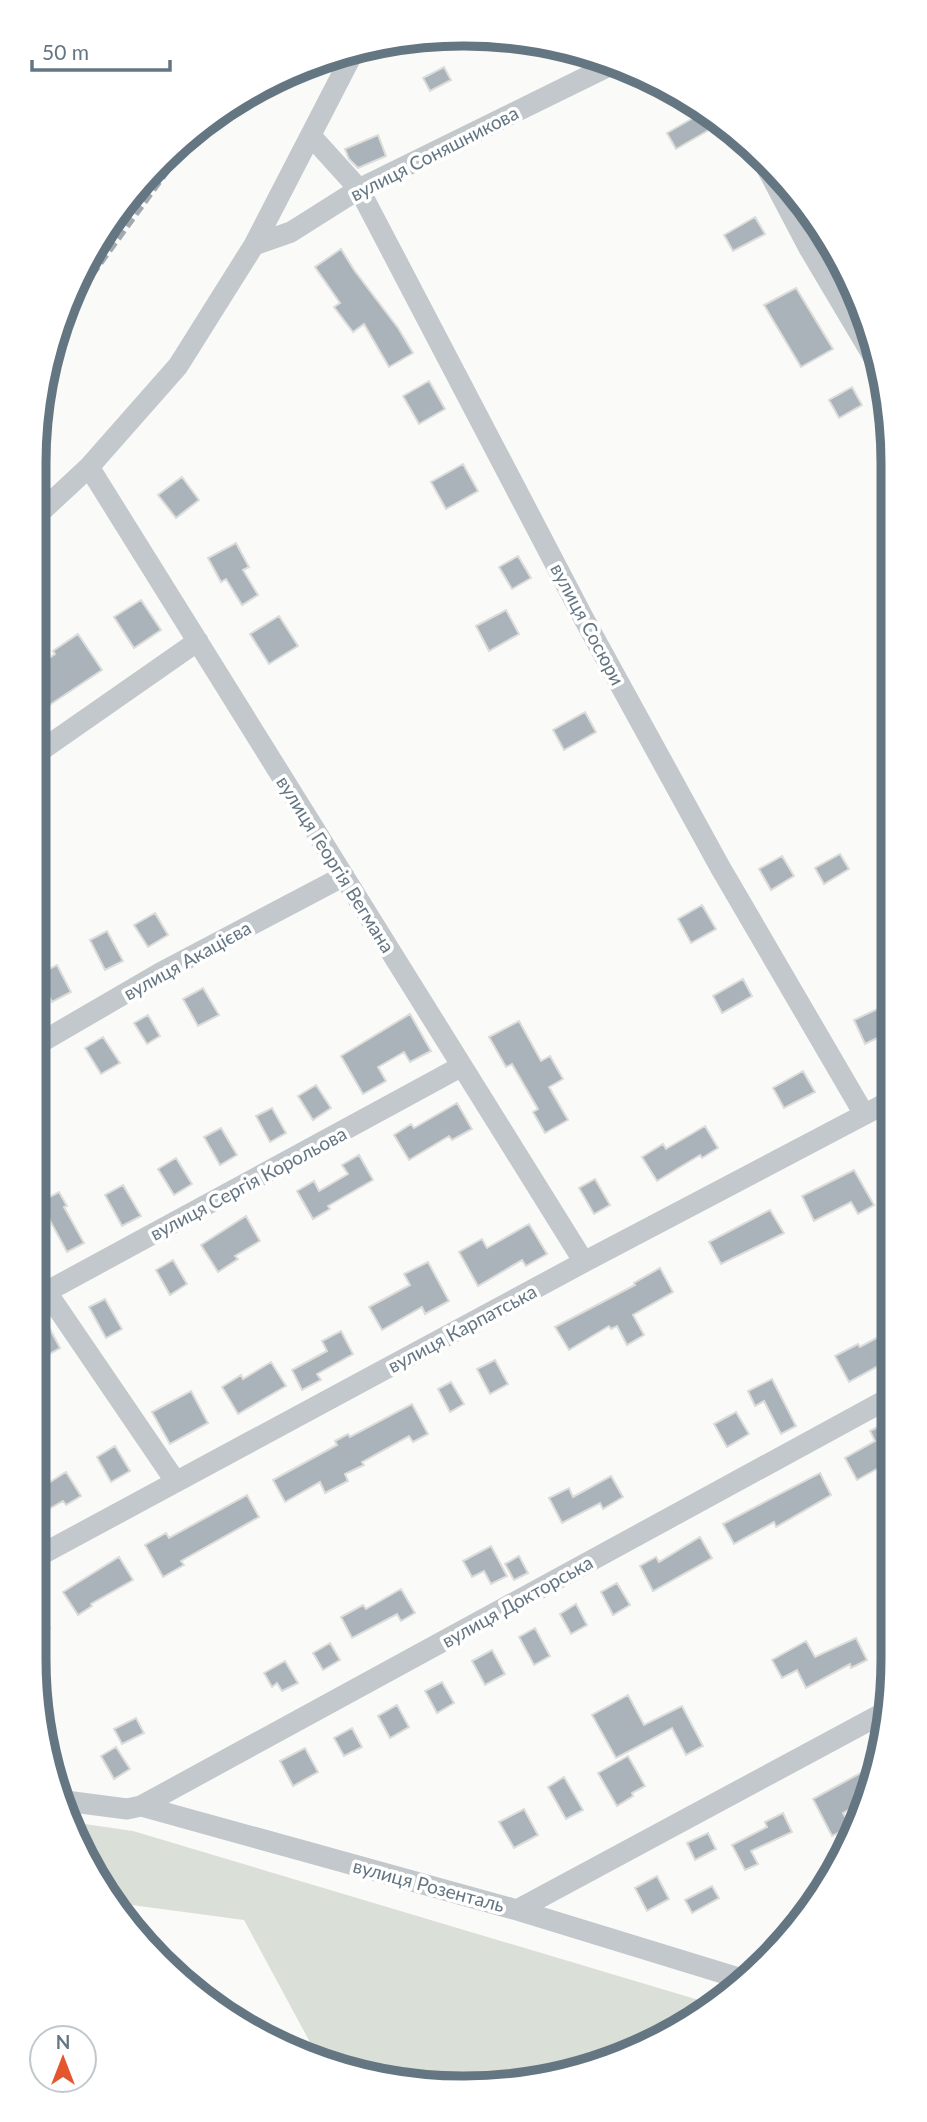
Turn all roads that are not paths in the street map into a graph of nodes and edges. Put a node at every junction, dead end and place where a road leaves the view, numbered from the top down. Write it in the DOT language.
graph roads {
  1 [pos="349,62"];
  2 [pos="602,69"];
  3 [pos="312,137"];
  4 [pos="776,186"];
  5 [pos="359,190"];
  6 [pos="254,245"];
  7 [pos="861,336"];
  8 [pos="89,467"];
  9 [pos="46,507"];
  10 [pos="198,641"];
  11 [pos="46,747"];
  12 [pos="344,876"];
  13 [pos="46,1039"];
  14 [pos="462,1066"];
  15 [pos="881,1106"];
  16 [pos="864,1114"];
  17 [pos="584,1262"];
  18 [pos="46,1292"];
  19 [pos="46,1306"];
  20 [pos="881,1403"];
  21 [pos="176,1482"];
  22 [pos="46,1552"];
  23 [pos="877,1716"];
  24 [pos="71,1802"];
  25 [pos="141,1806"];
  26 [pos="517,1910"];
  27 [pos="734,1977"];
  1 -- 3 [label="street"];
  2 -- 5 [label="street, вулиця Соняшникова"];
  3 -- 5 [label="street, вулиця Сосюри"];
  3 -- 6 [label="street"];
  4 -- 7 [label="street"];
  5 -- 6 [label="street, вулиця Соняшникова"];
  5 -- 16 [label="street, вулиця Сосюри"];
  6 -- 8 [label="street"];
  8 -- 9 [label="street"];
  8 -- 10 [label="street, вулиця Георгія Вегмана"];
  10 -- 11 [label="street"];
  10 -- 12 [label="street, вулиця Георгія Вегмана"];
  12 -- 13 [label="street, вулиця Акацієва"];
  12 -- 14 [label="street, вулиця Георгія Вегмана"];
  14 -- 17 [label="street, вулиця Георгія Вегмана"];
  14 -- 18 [label="street, вулиця Сергія Корольова"];
  15 -- 16 [label="street, вулиця Карпатська"];
  16 -- 17 [label="street, вулиця Карпатська"];
  17 -- 21 [label="street, вулиця Карпатська"];
  19 -- 21 [label="street"];
  20 -- 25 [label="street, вулиця Докторська"];
  21 -- 22 [label="street, вулиця Карпатська"];
  23 -- 26 [label="street, вулиця Розенталь"];
  24 -- 25 [label="street, вулиця Розенталь"];
  25 -- 26 [label="street, вулиця Розенталь"];
  26 -- 27 [label="street"];
}
